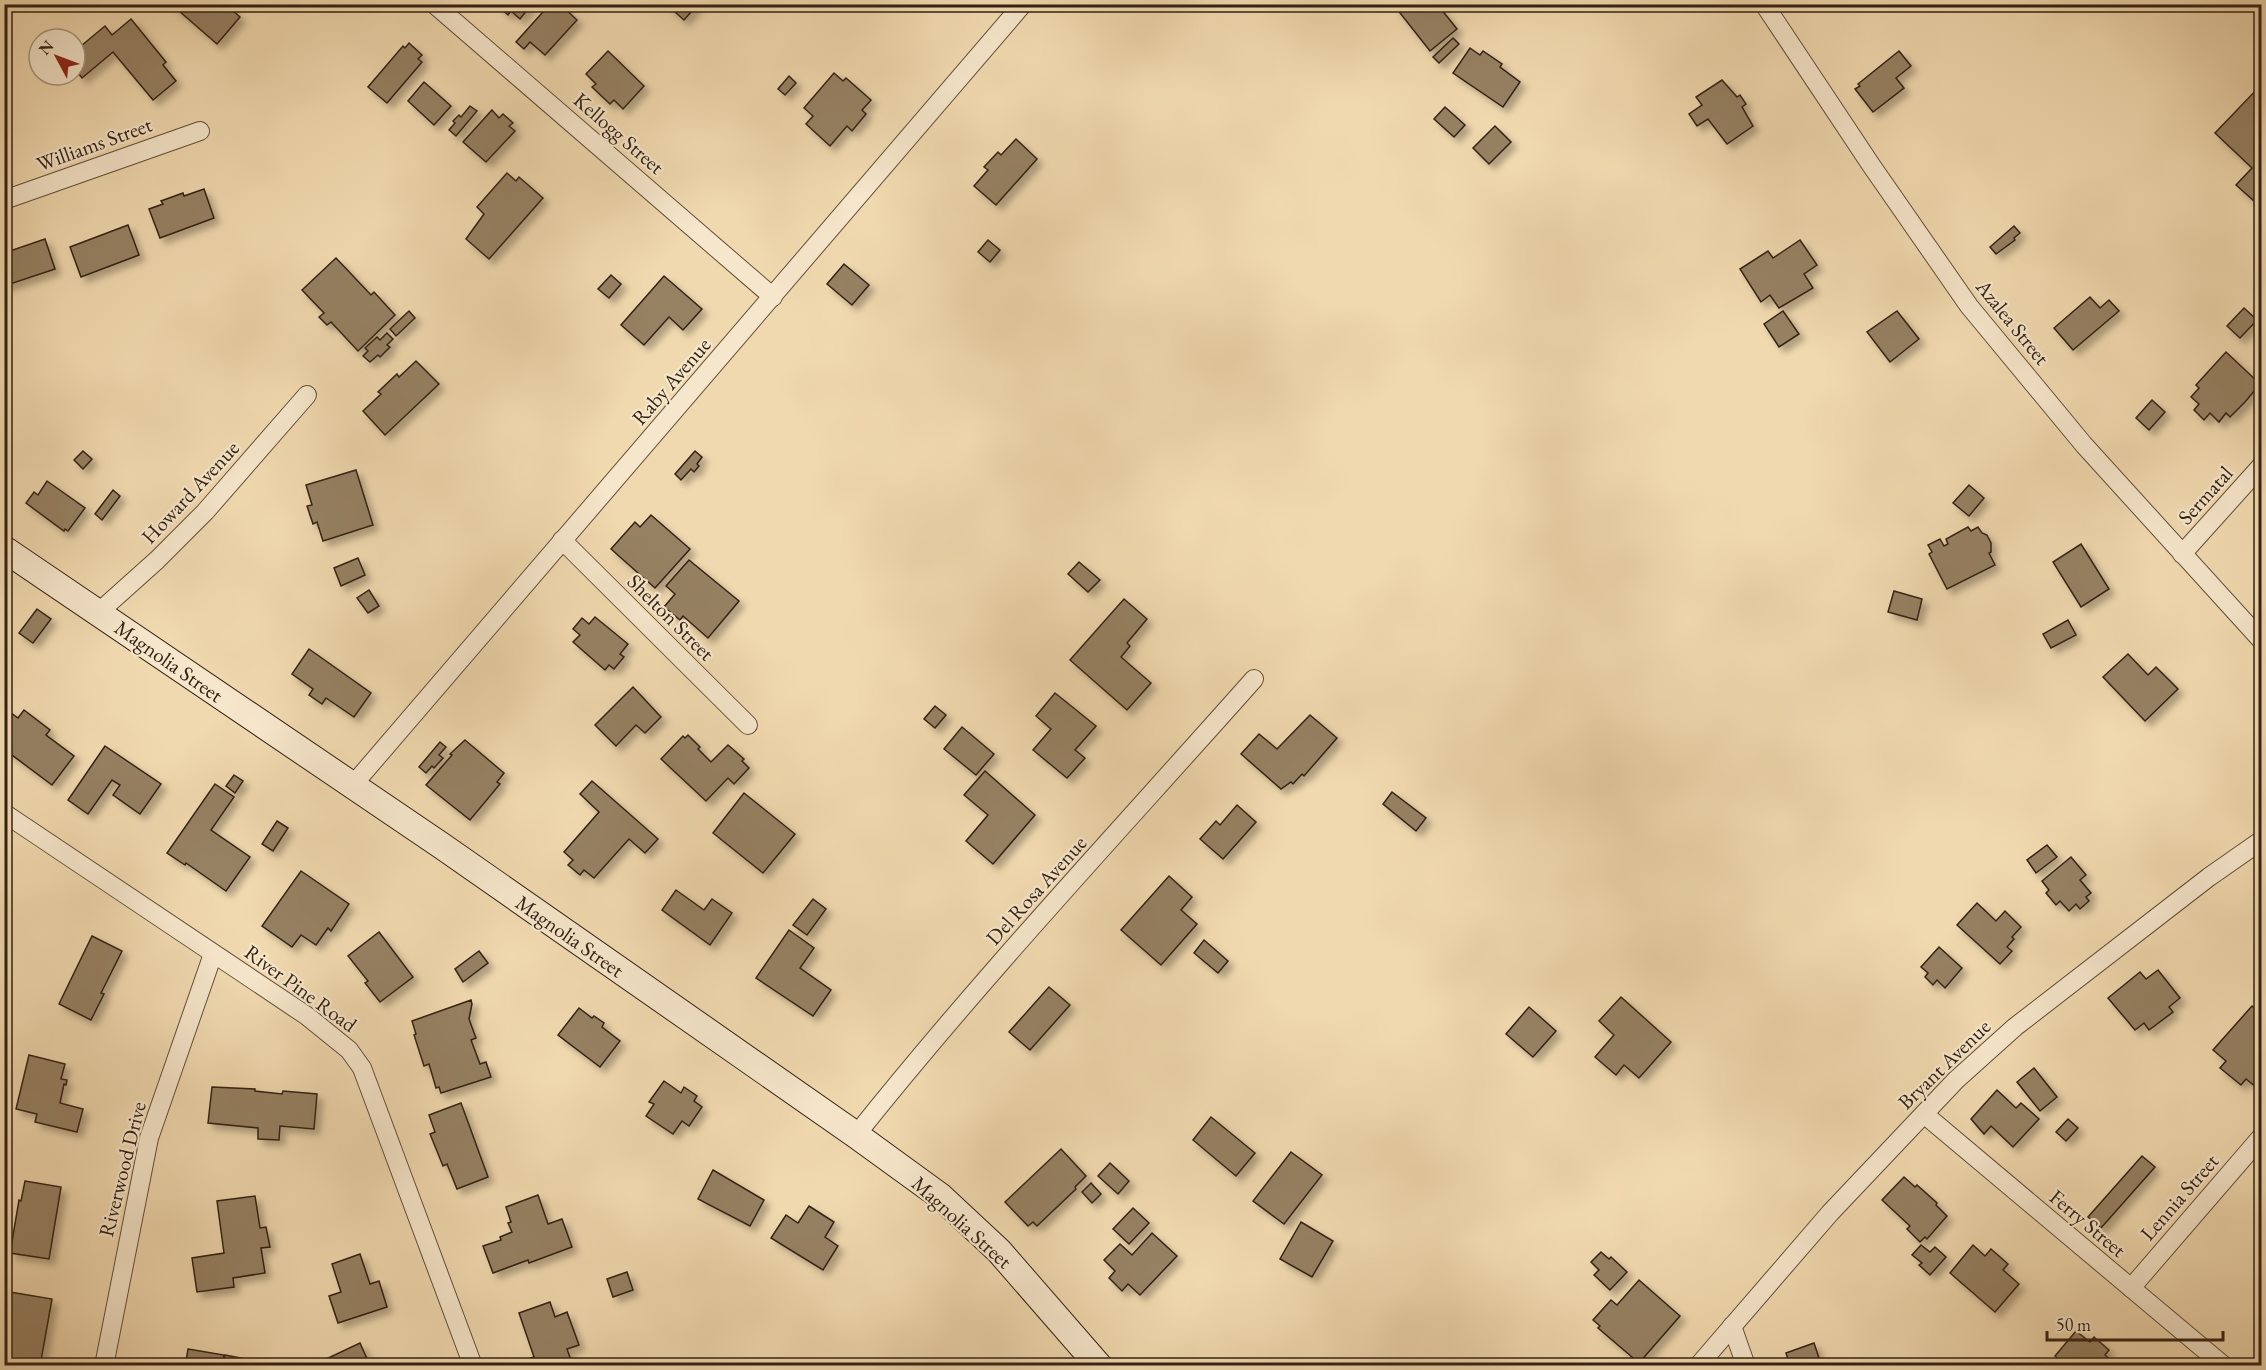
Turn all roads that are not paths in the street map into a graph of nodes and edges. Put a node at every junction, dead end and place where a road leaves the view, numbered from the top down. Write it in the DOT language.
graph roads {
  1 [pos="434,4"];
  2 [pos="1023,4"];
  3 [pos="1772,8"];
  4 [pos="200,131"];
  5 [pos="4,200"];
  6 [pos="773,297"];
  7 [pos="308,396"];
  8 [pos="2262,465"];
  9 [pos="562,540"];
  10 [pos="4,549"];
  11 [pos="2182,554"];
  12 [pos="99,612"];
  13 [pos="2262,641"];
  14 [pos="1254,679"];
  15 [pos="748,725"];
  16 [pos="352,786"];
  17 [pos="4,813"];
  18 [pos="2262,840"];
  19 [pos="213,954"];
  20 [pos="1924,1114"];
  21 [pos="856,1135"];
  22 [pos="2262,1136"];
  23 [pos="2131,1288"];
  24 [pos="1732,1326"];
  25 [pos="104,1365"];
  26 [pos="473,1365"];
  27 [pos="1099,1365"];
  28 [pos="1698,1365"];
  29 [pos="1746,1365"];
  30 [pos="2224,1365"];
  1 -- 6 [label="street, Kellogg Street"];
  2 -- 6 [label="street, Raby Avenue"];
  3 -- 11 [label="street, Azalea Street"];
  4 -- 5 [label="street, Williams Street"];
  6 -- 9 [label="street, Raby Avenue"];
  7 -- 12 [label="street, Howard Avenue"];
  8 -- 11 [label="street, Sermatal"];
  9 -- 15 [label="street, Shelton Street"];
  9 -- 16 [label="street, Raby Avenue"];
  10 -- 12 [label="street, Magnolia Street"];
  11 -- 13 [label="street, Azalea Street"];
  12 -- 16 [label="street, Magnolia Street"];
  14 -- 21 [label="street, Del Rosa Avenue"];
  16 -- 21 [label="street, Magnolia Street"];
  17 -- 19 [label="street, River Pine Road"];
  18 -- 20 [label="street, Bryant Avenue"];
  19 -- 25 [label="street, Riverwood Drive"];
  19 -- 26 [label="street, River Pine Road"];
  20 -- 23 [label="street, Ferry Street"];
  20 -- 24 [label="street, Bryant Avenue"];
  21 -- 27 [label="street, Magnolia Street"];
  22 -- 23 [label="street, Lennia Street"];
  23 -- 30 [label="street, Ferry Street"];
  24 -- 28 [label="street, Bryant Avenue"];
  24 -- 29 [label="street"];
}
